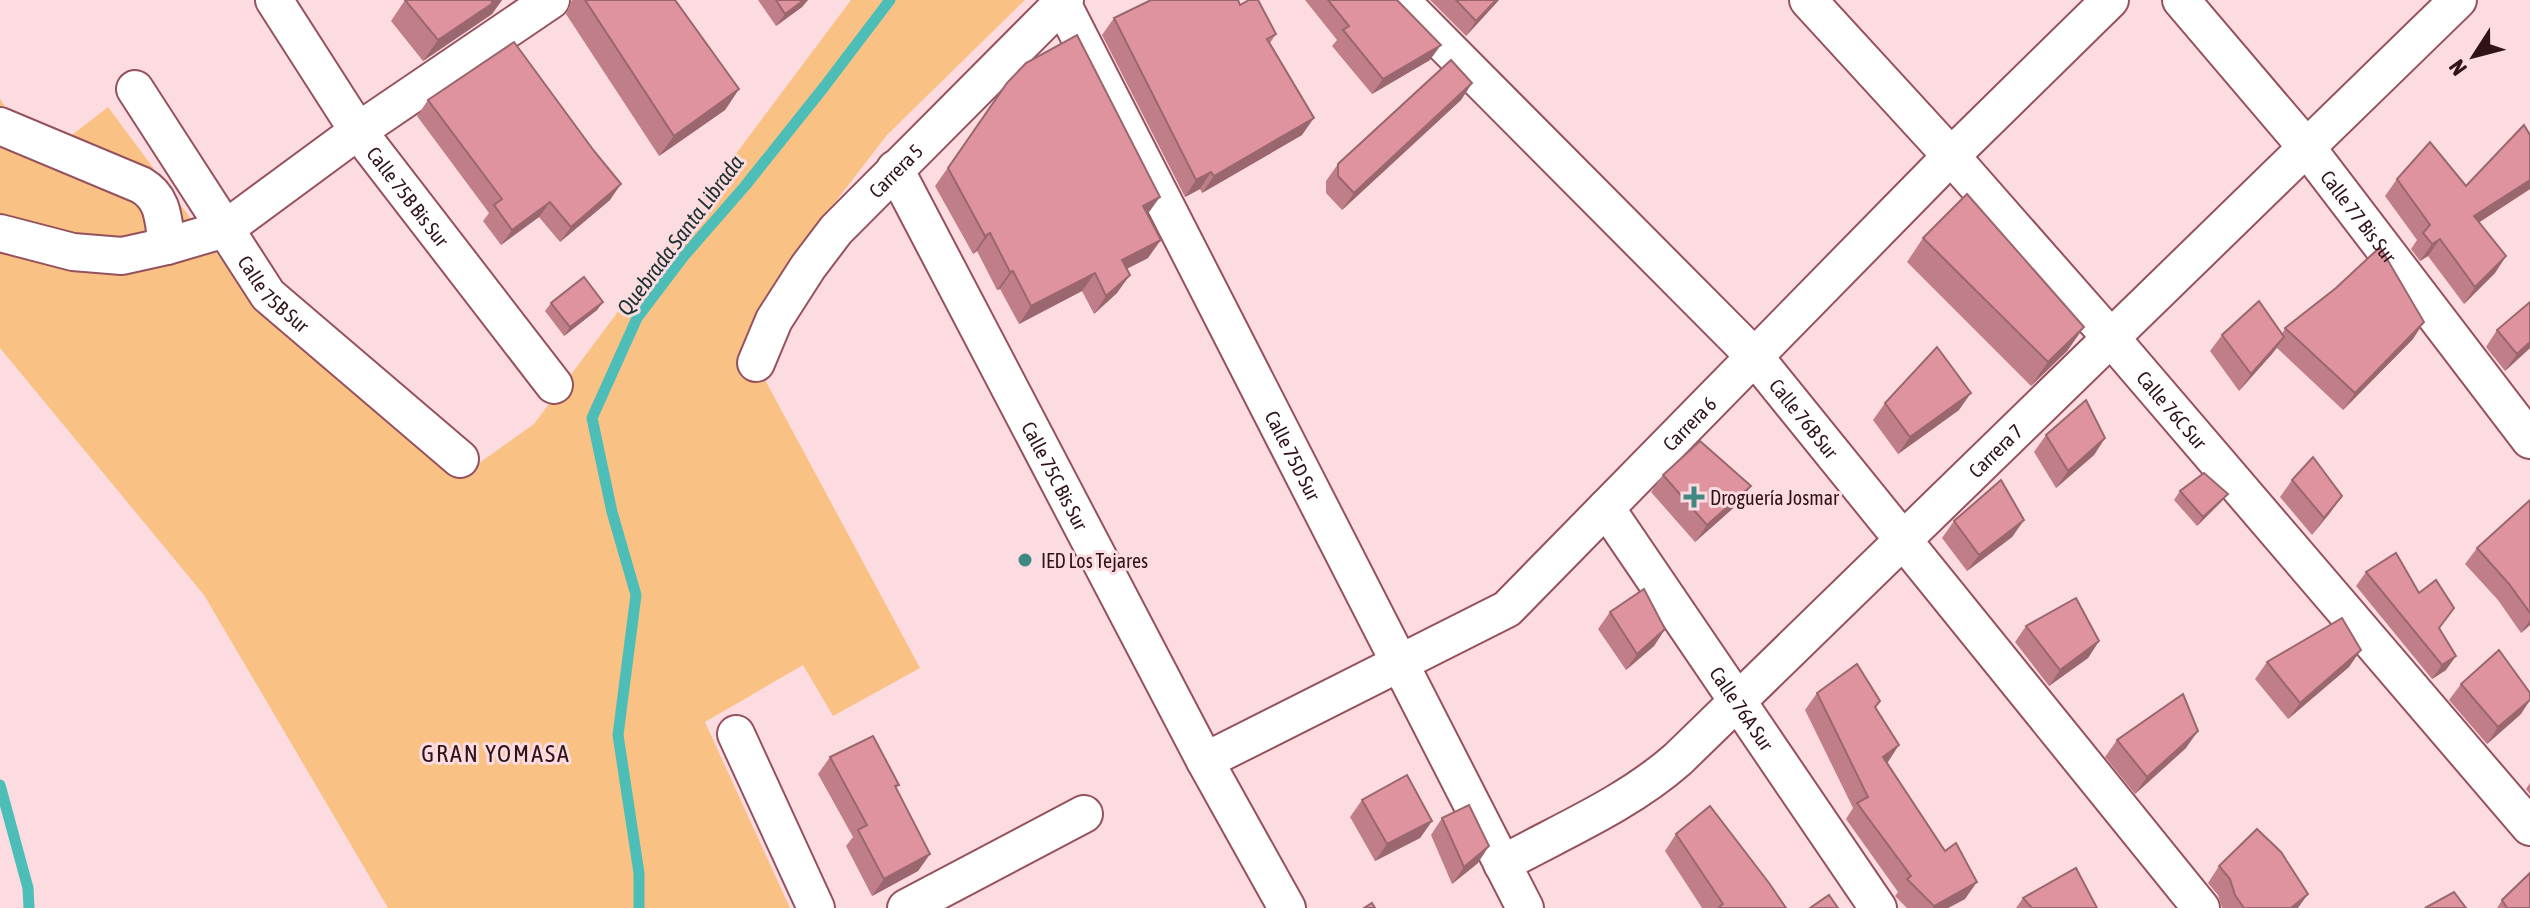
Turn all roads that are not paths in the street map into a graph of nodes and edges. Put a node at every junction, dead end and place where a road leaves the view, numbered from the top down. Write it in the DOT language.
graph roads {
  1 [pos="274,0"];
  2 [pos="551,0"];
  3 [pos="1400,0"];
  4 [pos="1808,0"];
  5 [pos="2110,0"];
  6 [pos="2181,0"];
  7 [pos="2458,0"];
  8 [pos="1063,2"];
  9 [pos="135,89"];
  10 [pos="0,126"];
  11 [pos="358,131"];
  12 [pos="2307,148"];
  13 [pos="1951,156"];
  14 [pos="895,169"];
  15 [pos="225,229"];
  16 [pos="0,233"];
  17 [pos="167,246"];
  18 [pos="2111,338"];
  19 [pos="1754,356"];
  20 [pos="756,363"];
  21 [pos="554,385"];
  22 [pos="2530,440"];
  23 [pos="460,459"];
  24 [pos="1606,508"];
  25 [pos="1903,540"];
  26 [pos="1400,663"];
  27 [pos="1737,702"];
  28 [pos="736,734"];
  29 [pos="1205,761"];
  30 [pos="1084,814"];
  31 [pos="2530,827"];
  32 [pos="1502,864"];
  33 [pos="816,908"];
  34 [pos="906,908"];
  35 [pos="1287,908"];
  36 [pos="1525,908"];
  37 [pos="1878,908"];
  38 [pos="2201,908"];
  1 -- 11 [label="street, Calle 75B Bis Sur"];
  2 -- 11 [label="street"];
  3 -- 19 [label="street, Calle 76B Sur"];
  4 -- 13 [label="street, Calle 76C Sur"];
  5 -- 13 [label="street, Carrera 6"];
  6 -- 12 [label="street, Calle 77 Bis Sur"];
  7 -- 12 [label="street, Carrera 7"];
  8 -- 14 [label="street, Carrera 5"];
  8 -- 26 [label="street, Calle 75D Sur"];
  9 -- 15 [label="street, Calle 75B Sur"];
  10 -- 17 [label="street"];
  11 -- 15 [label="street"];
  11 -- 21 [label="street, Calle 75B Bis Sur"];
  12 -- 18 [label="street, Carrera 7"];
  12 -- 22 [label="street, Calle 77 Bis Sur"];
  13 -- 18 [label="street, Calle 76C Sur"];
  13 -- 19 [label="street, Carrera 6"];
  14 -- 20 [label="street, Carrera 5"];
  14 -- 29 [label="street, Calle 75C Bis Sur"];
  15 -- 17 [label="street"];
  15 -- 23 [label="street, Calle 75B Sur"];
  16 -- 17 [label="street"];
  18 -- 25 [label="street, Carrera 7"];
  18 -- 31 [label="street, Calle 76C Sur"];
  19 -- 24 [label="street, Carrera 6"];
  19 -- 25 [label="street, Calle 76B Sur"];
  24 -- 26 [label="street, Carrera 6"];
  24 -- 27 [label="street, Calle 76A Sur"];
  25 -- 27 [label="street, Carrera 7"];
  25 -- 38 [label="street, Calle 76B Sur"];
  26 -- 29 [label="street, Carrera 6"];
  26 -- 32 [label="street, Calle 75D Sur"];
  27 -- 32 [label="street, Carrera 7"];
  27 -- 37 [label="street, Calle 76A Sur"];
  28 -- 33 [label="street"];
  29 -- 35 [label="street, Calle 75C Bis Sur"];
  30 -- 34 [label="street"];
  32 -- 36 [label="street, Calle 75D Sur"];
}
